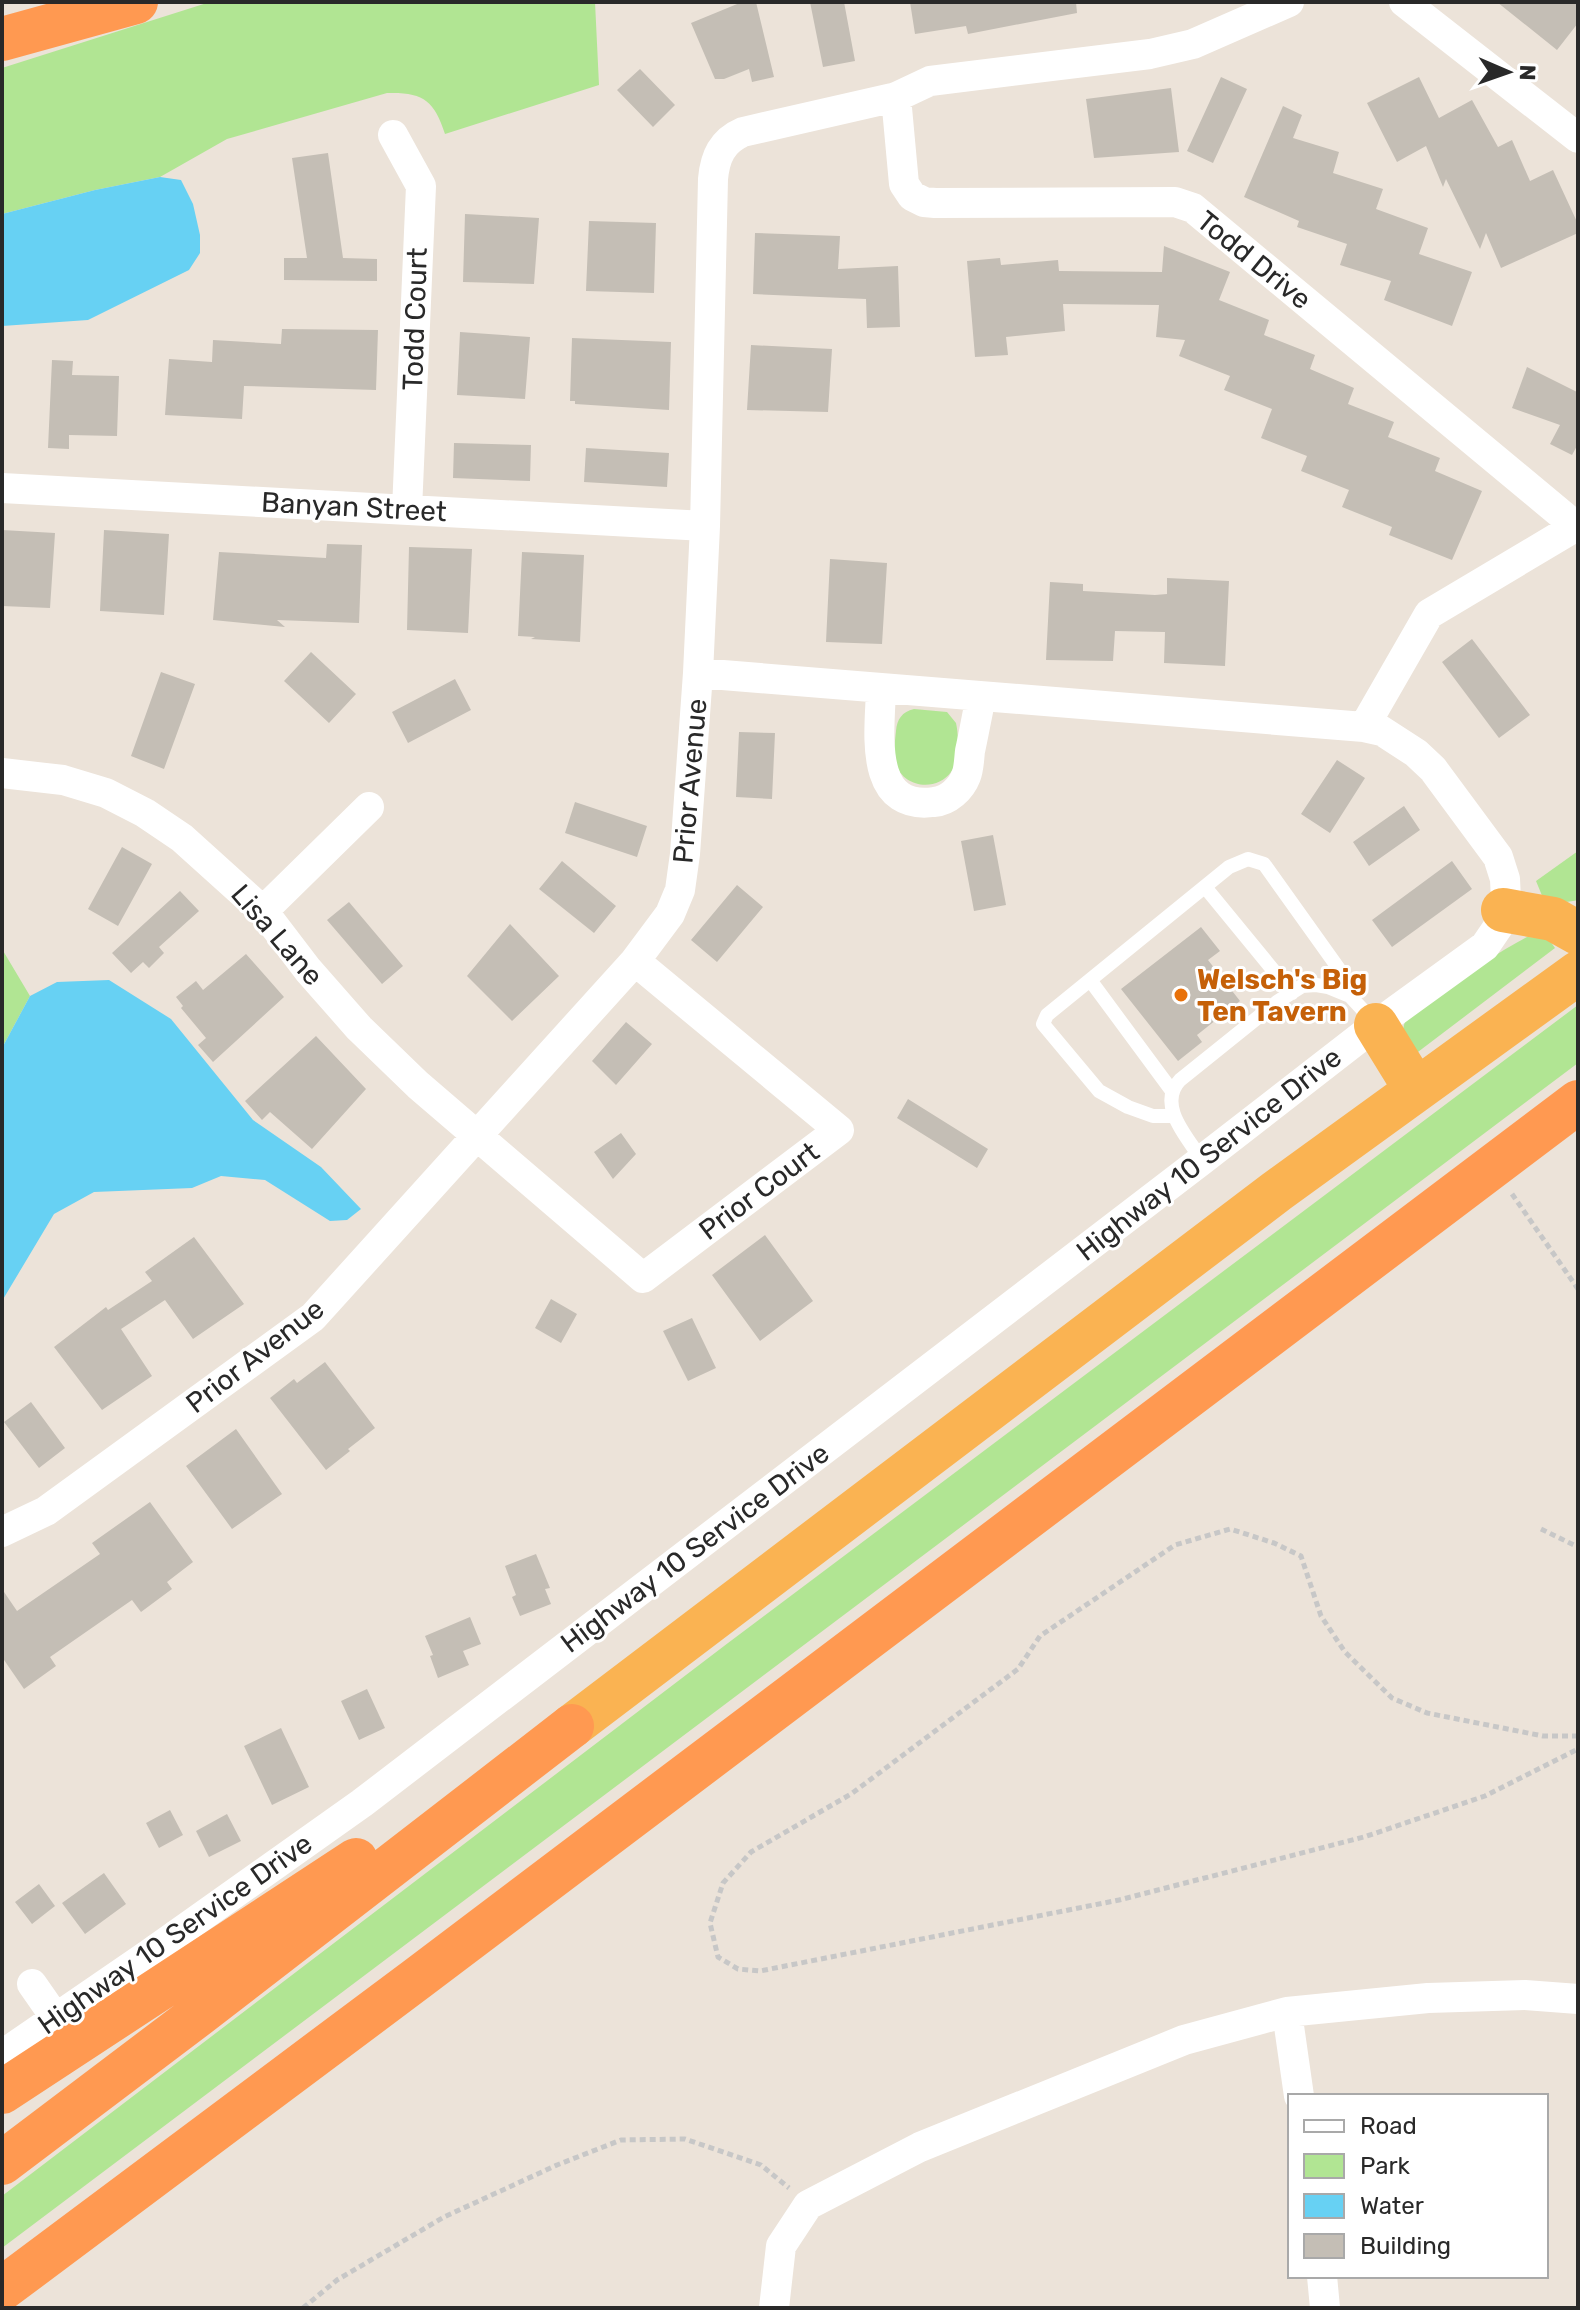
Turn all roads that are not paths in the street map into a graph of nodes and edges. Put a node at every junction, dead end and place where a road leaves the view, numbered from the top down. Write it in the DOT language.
graph roads {
  1 [pos="136,2"];
  2 [pos="1289,2"];
  3 [pos="1404,2"];
  4 [pos="2,39"];
  5 [pos="896,97"];
  6 [pos="393,135"];
  7 [pos="1578,138"];
  8 [pos="2,488"];
  9 [pos="407,510"];
  10 [pos="705,526"];
  11 [pos="1576,527"];
  12 [pos="698,673"];
  13 [pos="881,689"];
  14 [pos="981,697"];
  15 [pos="1364,727"];
  16 [pos="2,773"];
  17 [pos="369,807"];
  18 [pos="1205,887"];
  19 [pos="1503,910"];
  20 [pos="263,911"];
  21 [pos="1578,933"];
  22 [pos="635,961"];
  23 [pos="1578,973"];
  24 [pos="1090,980"];
  25 [pos="1292,993"];
  26 [pos="1363,1010"];
  27 [pos="1416,1090"];
  28 [pos="1171,1094"];
  29 [pos="1578,1102"];
  30 [pos="1173,1116"];
  31 [pos="477,1135"];
  32 [pos="1202,1160"];
  33 [pos="2,1532"];
  34 [pos="572,1726"];
  35 [pos="32,1984"];
  36 [pos="1578,1999"];
  37 [pos="1287,2012"];
  38 [pos="55,2017"];
  39 [pos="2,2055"];
  40 [pos="2,2092"];
  41 [pos="1299,2094"];
  42 [pos="236,2115"];
  43 [pos="2,2163"];
  44 [pos="1322,2278"];
  45 [pos="2,2289"];
  46 [pos="24,2308"];
  47 [pos="774,2308"];
  48 [pos="1325,2308"];
  1 -- 4 [label="highway"];
  2 -- 5 [label="street"];
  3 -- 7 [label="street"];
  5 -- 10 [label="street"];
  5 -- 11 [label="street, Todd Drive"];
  6 -- 9 [label="street, Todd Court"];
  8 -- 9 [label="street, Banyan Street"];
  9 -- 10 [label="street, Banyan Street"];
  10 -- 12 [label="street"];
  11 -- 15 [label="street, Todd Drive"];
  12 -- 13 [label="street, Prior Avenue"];
  12 -- 22 [label="street, Prior Avenue"];
  13 -- 14 [label="street, Prior Avenue"];
  13 -- 14 [label="street"];
  14 -- 15 [label="street, Prior Avenue"];
  15 -- 19 [label="street, Prior Avenue"];
  16 -- 20 [label="street, Lisa Lane"];
  17 -- 20 [label="street"];
  18 -- 24 [label="lane"];
  18 -- 25 [label="lane"];
  18 -- 26 [label="lane"];
  19 -- 21 [label="highway"];
  19 -- 26 [label="street, Prior Avenue"];
  20 -- 31 [label="street, Lisa Lane"];
  22 -- 31 [label="street, Prior Avenue"];
  22 -- 31 [label="street, Prior Court"];
  23 -- 27 [label="highway"];
  24 -- 28 [label="lane"];
  24 -- 30 [label="lane"];
  25 -- 26 [label="lane"];
  25 -- 28 [label="lane"];
  26 -- 27 [label="highway"];
  26 -- 32 [label="street, Highway 10 Service Drive"];
  27 -- 34 [label="highway"];
  28 -- 30 [label="lane"];
  29 -- 42 [label="highway"];
  30 -- 32 [label="lane"];
  31 -- 33 [label="street, Prior Avenue"];
  32 -- 38 [label="street, Highway 10 Service Drive"];
  34 -- 40 [label="highway"];
  34 -- 43 [label="highway"];
  35 -- 38 [label="street"];
  36 -- 37 [label="street"];
  37 -- 41 [label="street"];
  37 -- 47 [label="street"];
  38 -- 39 [label="street, Highway 10 Service Drive"];
  42 -- 45 [label="highway"];
  42 -- 46 [label="highway"];
  44 -- 48 [label="street"];
}
